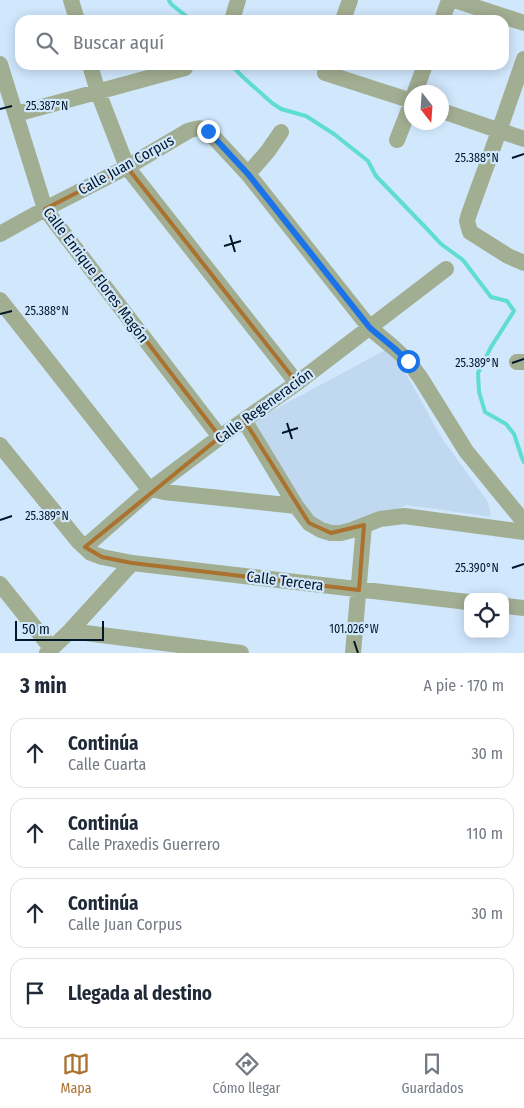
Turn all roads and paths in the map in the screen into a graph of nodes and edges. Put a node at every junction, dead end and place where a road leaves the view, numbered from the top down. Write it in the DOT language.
graph roads {
  1 [pos="71,0"];
  2 [pos="238,0"];
  3 [pos="350,0"];
  4 [pos="449,0"];
  5 [pos="454,0"];
  6 [pos="76,15"];
  7 [pos="234,15"];
  8 [pos="345,15"];
  9 [pos="444,15"];
  10 [pos="500,15"];
  11 [pos="509,18"];
  12 [pos="524,23"];
  13 [pos="524,59"];
  14 [pos="91,70"];
  15 [pos="178,70"];
  16 [pos="329,70"];
  17 [pos="423,70"];
  18 [pos="1,71"];
  19 [pos="418,85"];
  20 [pos="98,92"];
  21 [pos="404,99"];
  22 [pos="449,113"];
  23 [pos="16,114"];
  24 [pos="404,122"];
  25 [pos="500,131"];
  26 [pos="281,132"];
  27 [pos="524,139"];
  28 [pos="397,140"];
  29 [pos="127,168"];
  30 [pos="248,174"];
  31 [pos="45,209"];
  32 [pos="0,234"];
  33 [pos="524,263"];
  34 [pos="446,269"];
  35 [pos="0,300"];
  36 [pos="370,328"];
  37 [pos="297,383"];
  38 [pos="244,420"];
  39 [pos="220,437"];
  40 [pos="0,445"];
  41 [pos="151,490"];
  42 [pos="296,506"];
  43 [pos="524,522"];
  44 [pos="364,525"];
  45 [pos="524,532"];
  46 [pos="85,547"];
  47 [pos="132,563"];
  48 [pos="0,584"];
  49 [pos="359,590"];
  50 [pos="464,602"];
  51 [pos="509,606"];
  52 [pos="524,608"];
  53 [pos="70,631"];
  54 [pos="49,651"];
  55 [pos="240,653"];
  56 [pos="353,653"];
  1 -- 6 [label="street"];
  2 -- 7 [label="street"];
  3 -- 8 [label="street"];
  4 -- 9 [label="street"];
  5 -- 10 [label="street"];
  11 -- 12 [label="street"];
  13 -- 25 [label="street"];
  14 -- 20 [label="street"];
  15 -- 20 [label="street"];
  16 -- 21 [label="street"];
  17 -- 19 [label="street"];
  18 -- 23 [label="street, Calle Enrique Flores Magón"];
  20 -- 23 [label="street"];
  20 -- 29 [label="street"];
  22 -- 25 [label="street"];
  23 -- 31 [label="street, Calle Enrique Flores Magón"];
  24 -- 28 [label="street"];
  25 -- 27 [label="street"];
  25 -- 33 [label="street"];
  26 -- 30 [label="street"];
  29 -- 30 [label="street, Calle Juan Corpus"];
  29 -- 31 [label="street, Calle Juan Corpus"];
  29 -- 37 [label="street"];
  30 -- 36 [label="street"];
  31 -- 32 [label="street, Calle Juan Corpus"];
  31 -- 39 [label="street, Calle Enrique Flores Magón"];
  34 -- 36 [label="street, Calle Regeneración"];
  35 -- 41 [label="street"];
  36 -- 37 [label="street, Calle Regeneración"];
  36 -- 43 [label="street"];
  37 -- 38 [label="street, Calle Regeneración"];
  38 -- 39 [label="street, Calle Regeneración"];
  38 -- 42 [label="street"];
  39 -- 41 [label="street, Calle Regeneración"];
  40 -- 46 [label="street, Calle Tercera"];
  41 -- 42 [label="street"];
  41 -- 46 [label="street, Calle Regeneración"];
  42 -- 44 [label="street"];
  44 -- 45 [label="street"];
  44 -- 49 [label="street"];
  46 -- 47 [label="street, Calle Tercera"];
  47 -- 49 [label="street, Calle Tercera"];
  47 -- 53 [label="street"];
  48 -- 54 [label="street"];
  49 -- 50 [label="street, Calle Tercera"];
  49 -- 56 [label="street"];
  51 -- 52 [label="street"];
  53 -- 54 [label="street"];
  53 -- 55 [label="street"];
}
